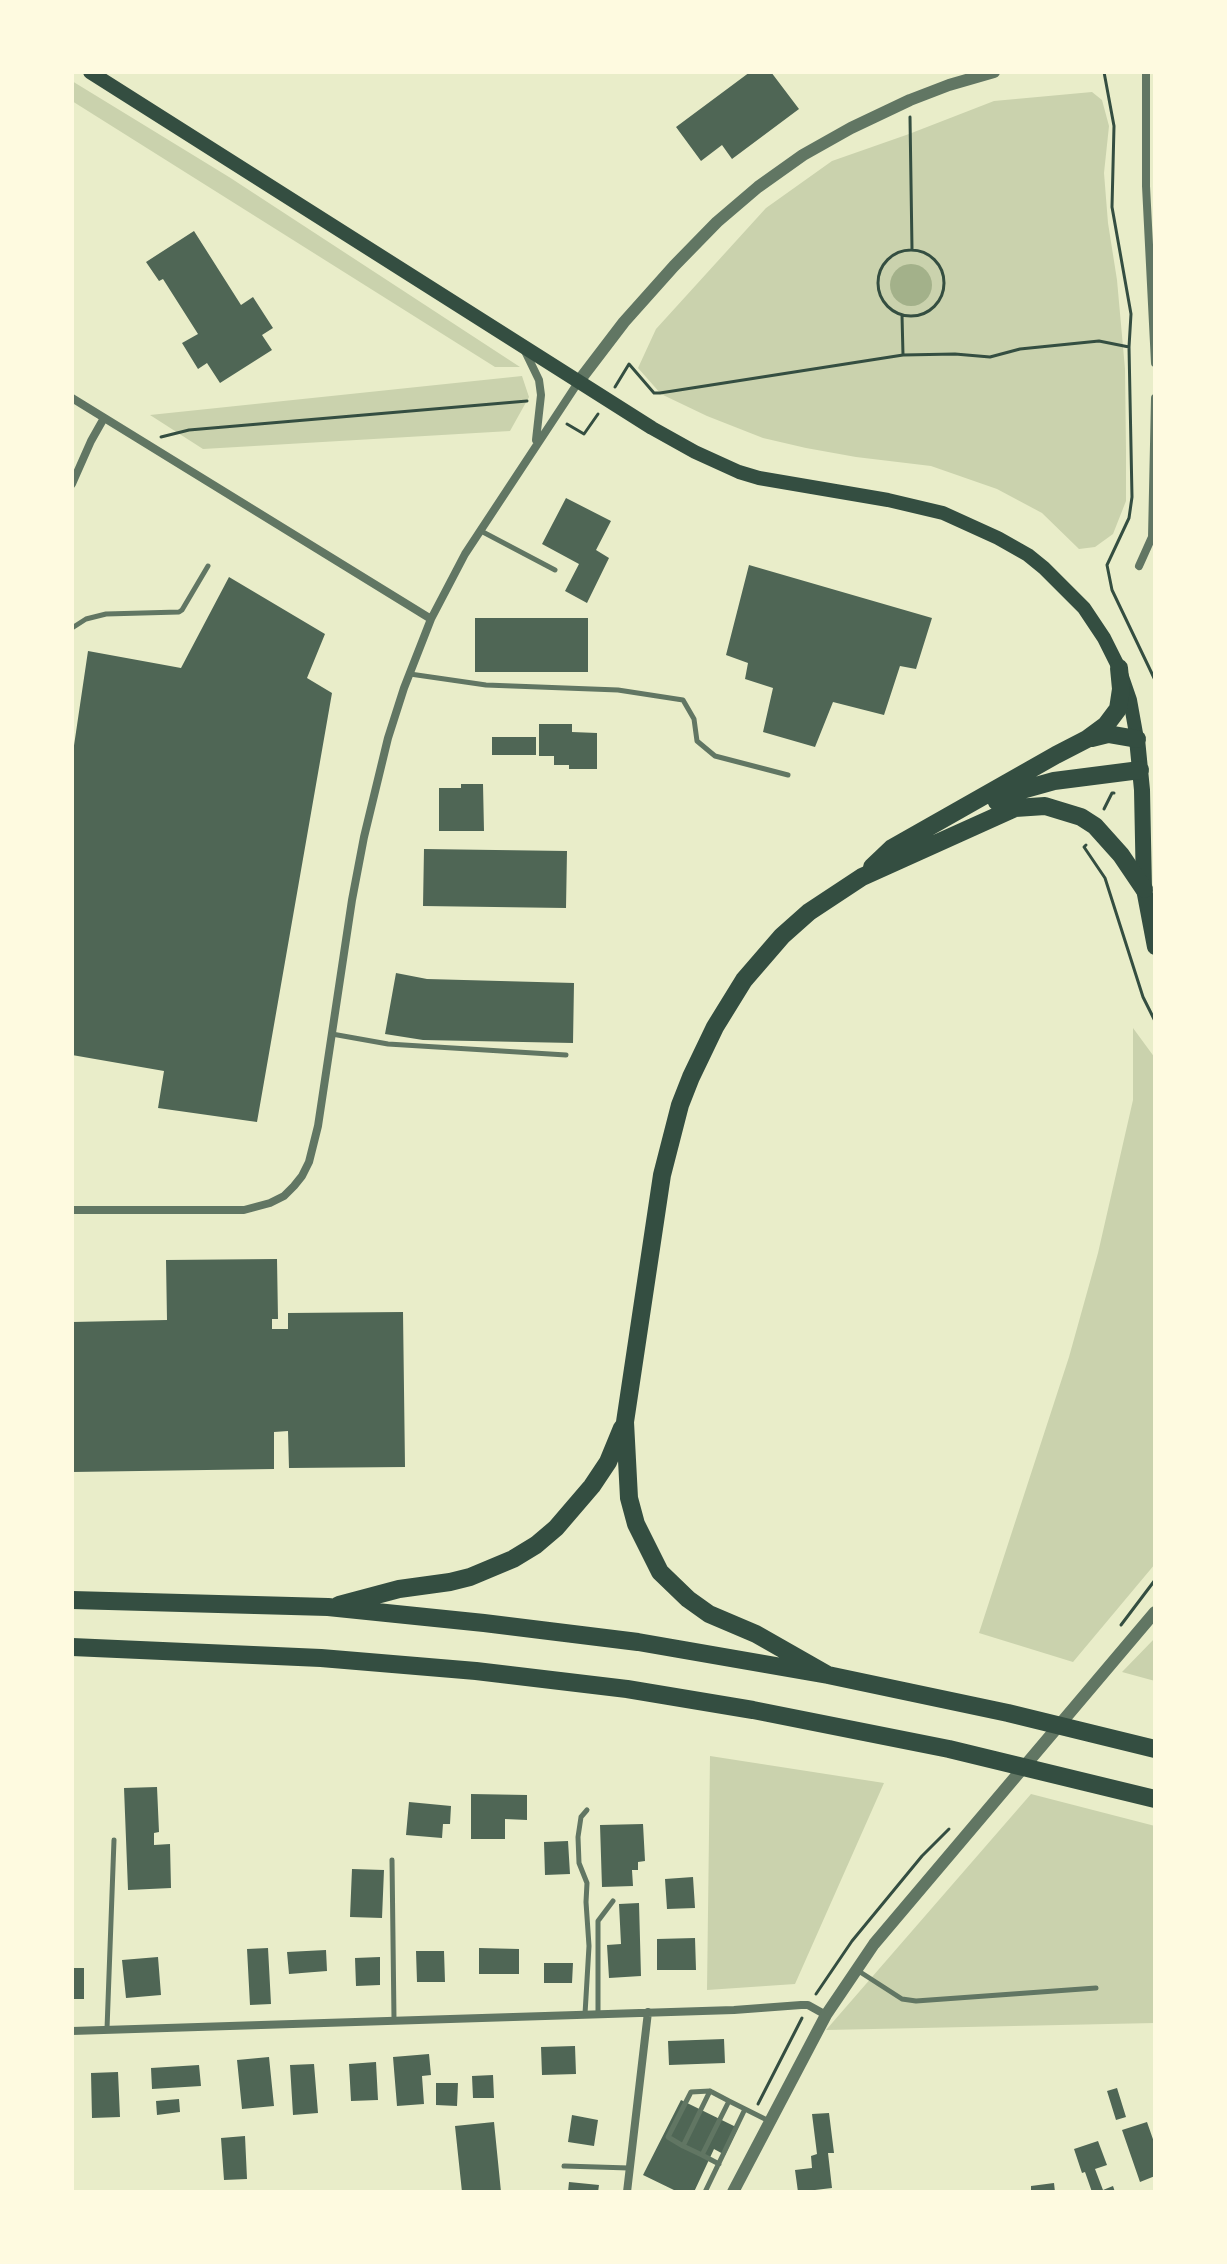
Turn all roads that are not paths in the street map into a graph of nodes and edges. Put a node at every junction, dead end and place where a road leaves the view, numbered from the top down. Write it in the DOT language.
graph roads {
  1 [pos="90,72"];
  2 [pos="994,72"];
  3 [pos="1146,72"];
  4 [pos="522,345"];
  5 [pos="1155,363"];
  6 [pos="579,381"];
  7 [pos="72,398"];
  8 [pos="1155,398"];
  9 [pos="104,418"];
  10 [pos="536,445"];
  11 [pos="72,484"];
  12 [pos="480,530"];
  13 [pos="208,566"];
  14 [pos="1139,566"];
  15 [pos="555,570"];
  16 [pos="431,619"];
  17 [pos="72,628"];
  18 [pos="1119,668"];
  19 [pos="409,674"];
  20 [pos="1087,739"];
  21 [pos="1137,739"];
  22 [pos="1140,770"];
  23 [pos="788,775"];
  24 [pos="909,856"];
  25 [pos="862,877"];
  26 [pos="1144,889"];
  27 [pos="1155,947"];
  28 [pos="332,1034"];
  29 [pos="566,1055"];
  30 [pos="72,1210"];
  31 [pos="625,1422"];
  32 [pos="72,1600"];
  33 [pos="328,1607"];
  34 [pos="1155,1612"];
  35 [pos="72,1647"];
  36 [pos="828,1675"];
  37 [pos="1155,1749"];
  38 [pos="1155,1799"];
  39 [pos="587,1810"];
  40 [pos="114,1840"];
  41 [pos="392,1860"];
  42 [pos="613,1901"];
  43 [pos="856,1969"];
  44 [pos="1096,1988"];
  45 [pos="648,2012"];
  46 [pos="598,2013"];
  47 [pos="585,2014"];
  48 [pos="826,2015"];
  49 [pos="394,2019"];
  50 [pos="107,2029"];
  51 [pos="72,2031"];
  52 [pos="710,2091"];
  53 [pos="729,2101"];
  54 [pos="745,2109"];
  55 [pos="770,2121"];
  56 [pos="683,2146"];
  57 [pos="702,2155"];
  58 [pos="719,2164"];
  59 [pos="564,2166"];
  60 [pos="629,2168"];
  61 [pos="627,2192"];
  62 [pos="705,2192"];
  63 [pos="733,2192"];
  1 -- 4 [label="main road"];
  2 -- 6 [label="street"];
  3 -- 5 [label="street"];
  4 -- 6 [label="main road"];
  4 -- 10 [label="street"];
  6 -- 10 [label="street"];
  6 -- 18 [label="main road"];
  7 -- 9 [label="street"];
  8 -- 14 [label="street"];
  9 -- 11 [label="street"];
  9 -- 16 [label="street"];
  10 -- 12 [label="street"];
  12 -- 15 [label="lane"];
  12 -- 16 [label="street"];
  13 -- 17 [label="lane"];
  16 -- 19 [label="street"];
  18 -- 20 [label="highway"];
  18 -- 21 [label="main road"];
  19 -- 23 [label="lane"];
  19 -- 28 [label="street"];
  20 -- 21 [label="highway"];
  20 -- 25 [label="highway"];
  21 -- 22 [label="main road"];
  22 -- 24 [label="highway"];
  22 -- 26 [label="main road"];
  24 -- 25 [label="highway"];
  24 -- 26 [label="highway"];
  25 -- 31 [label="highway"];
  26 -- 27 [label="main road"];
  28 -- 29 [label="lane"];
  28 -- 30 [label="street"];
  31 -- 33 [label="highway"];
  31 -- 36 [label="highway"];
  32 -- 33 [label="highway"];
  33 -- 36 [label="highway"];
  34 -- 43 [label="street"];
  35 -- 38 [label="highway"];
  36 -- 37 [label="highway"];
  39 -- 47 [label="lane"];
  40 -- 50 [label="lane"];
  41 -- 49 [label="lane"];
  42 -- 46 [label="lane"];
  43 -- 44 [label="lane"];
  43 -- 48 [label="street"];
  45 -- 46 [label="street"];
  45 -- 48 [label="street"];
  45 -- 60 [label="street"];
  46 -- 47 [label="street"];
  47 -- 49 [label="street"];
  48 -- 55 [label="street"];
  49 -- 50 [label="street"];
  50 -- 51 [label="street"];
  52 -- 53 [label="lane"];
  52 -- 56 [label="lane"];
  52 -- 56 [label="lane"];
  53 -- 54 [label="lane"];
  53 -- 57 [label="lane"];
  54 -- 55 [label="lane"];
  54 -- 58 [label="lane"];
  55 -- 63 [label="street"];
  56 -- 57 [label="lane"];
  57 -- 58 [label="lane"];
  58 -- 62 [label="lane"];
  59 -- 60 [label="lane"];
  60 -- 61 [label="street"];
}
